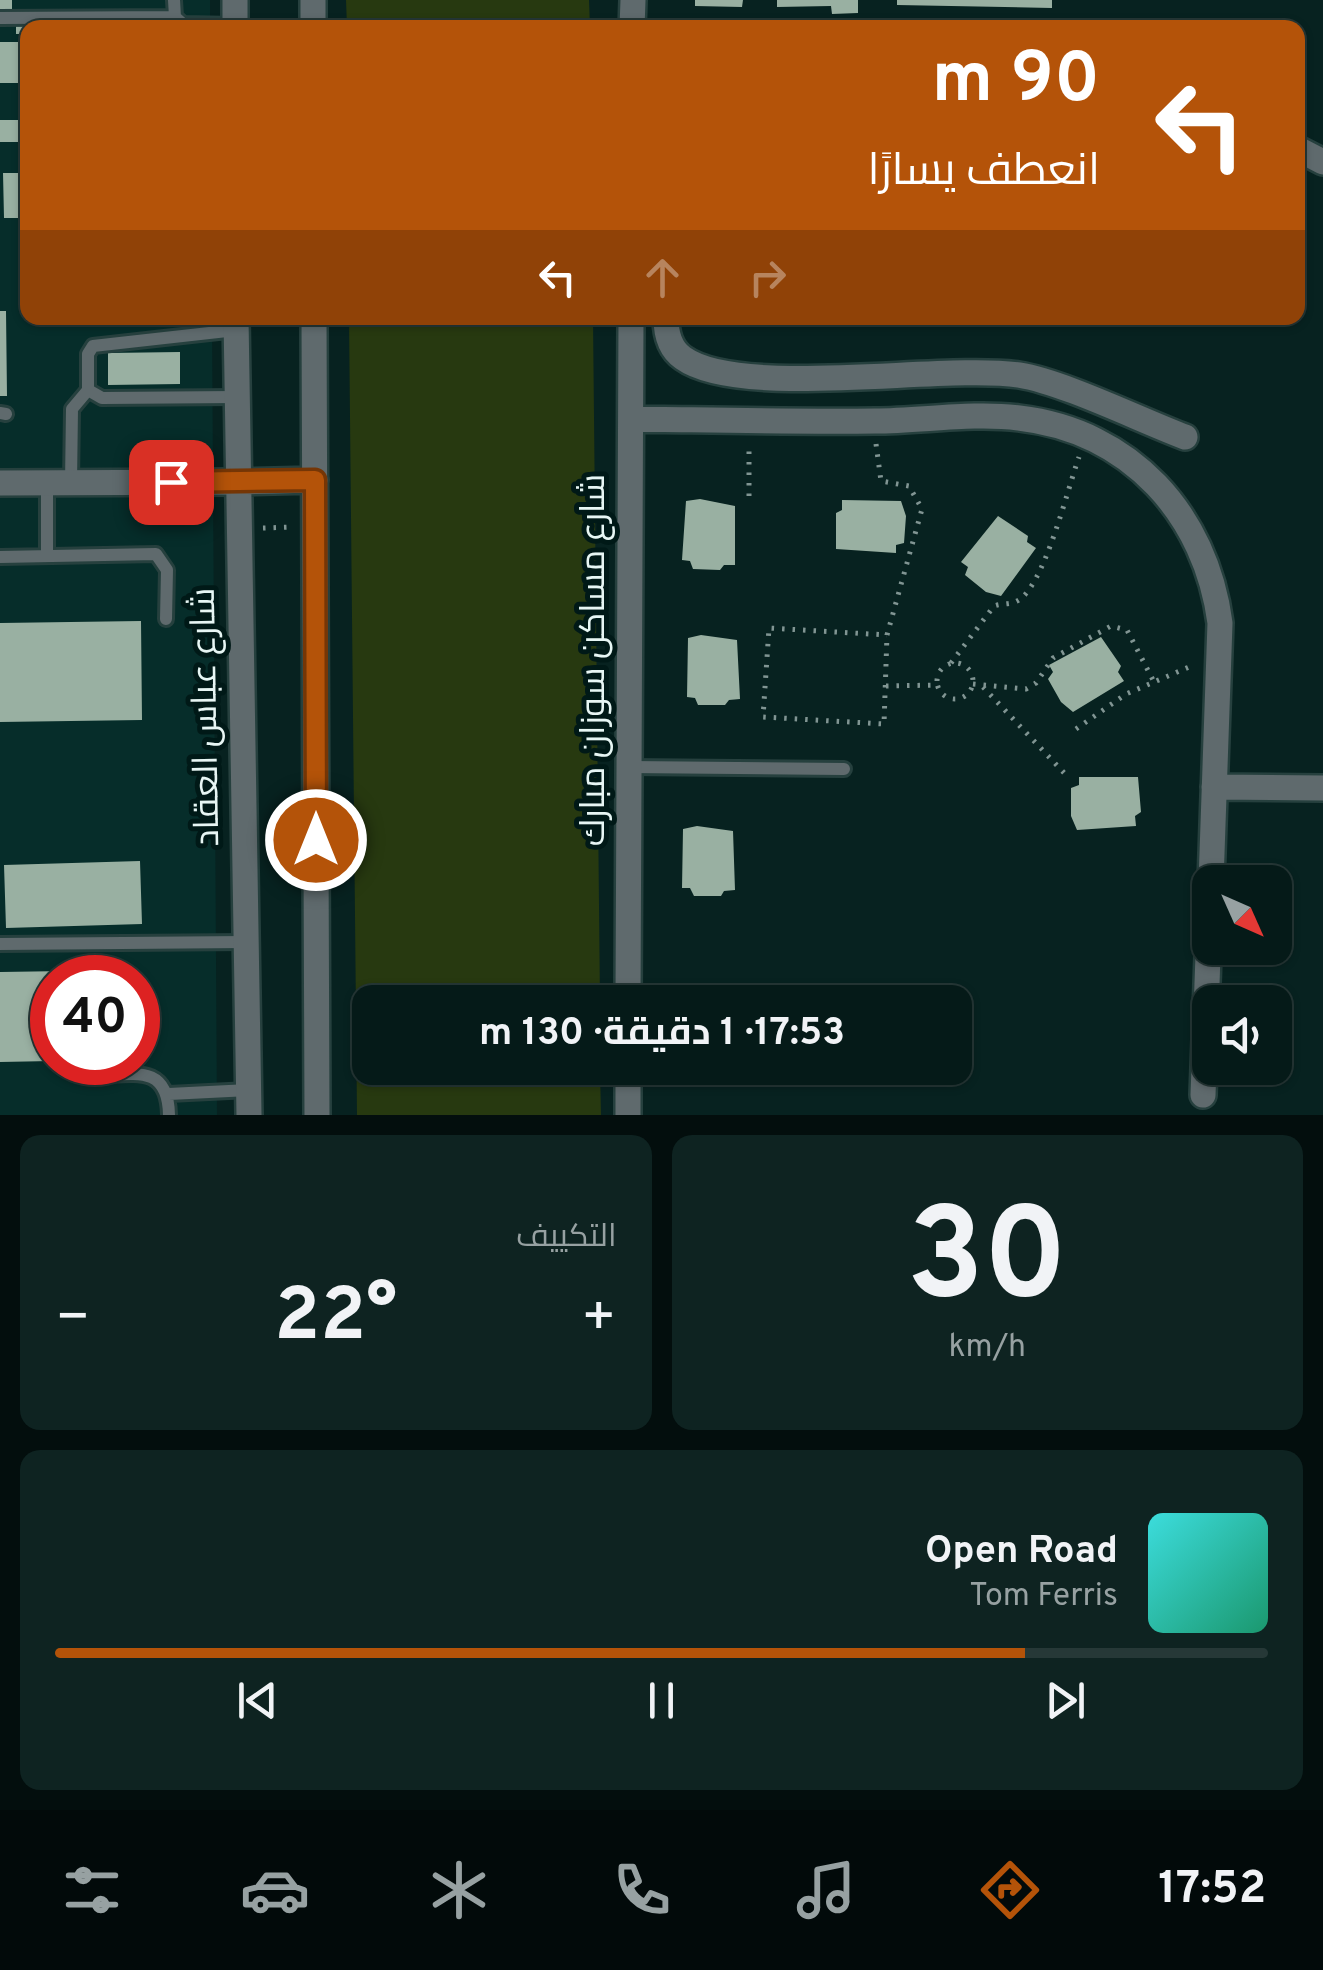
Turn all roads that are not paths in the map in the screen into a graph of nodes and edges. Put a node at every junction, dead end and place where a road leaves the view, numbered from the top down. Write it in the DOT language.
graph roads {
  1 [pos="174,0"];
  2 [pos="175,17"];
  3 [pos="0,18"];
  4 [pos="178,20"];
  5 [pos="230,325"];
  6 [pos="236,325"];
  7 [pos="314,325"];
  8 [pos="631,325"];
  9 [pos="667,325"];
  10 [pos="1024,376"];
  11 [pos="88,390"];
  12 [pos="237,396"];
  13 [pos="1018,418"];
  14 [pos="631,419"];
  15 [pos="1184,436"];
  16 [pos="315,480"];
  17 [pos="238,482"];
  18 [pos="0,483"];
  19 [pos="59,483"];
  20 [pos="47,556"];
  21 [pos="0,557"];
  22 [pos="166,619"];
  23 [pos="629,766"];
  24 [pos="844,769"];
  25 [pos="1214,786"];
  26 [pos="1323,788"];
  27 [pos="1212,865"];
  28 [pos="246,942"];
  29 [pos="0,944"];
  30 [pos="1208,965"];
  31 [pos="628,985"];
  32 [pos="160,1084"];
  33 [pos="628,1085"];
  34 [pos="169,1094"];
  35 [pos="1203,1095"];
  36 [pos="249,1103"];
  37 [pos="169,1115"];
  38 [pos="318,1115"];
  39 [pos="628,1115"];
  1 -- 2 [label="lane"];
  2 -- 3 [label="lane"];
  2 -- 4 [label="lane"];
  5 -- 11 [label="lane"];
  6 -- 12 [label="street, شارع عباس العقاد"];
  7 -- 16 [label="street"];
  8 -- 14 [label="street, شارع مساكن سوزان مبارك"];
  9 -- 10 [label="street"];
  10 -- 13 [label="street"];
  10 -- 15 [label="street"];
  11 -- 12 [label="lane"];
  11 -- 19 [label="lane"];
  12 -- 17 [label="street, شارع عباس العقاد"];
  13 -- 14 [label="street"];
  13 -- 25 [label="street"];
  14 -- 23 [label="street, شارع مساكن سوزان مبارك"];
  16 -- 17 [label="street"];
  16 -- 38 [label="street"];
  17 -- 19 [label="street"];
  17 -- 28 [label="street, شارع عباس العقاد"];
  18 -- 19 [label="street"];
  19 -- 20 [label="lane"];
  20 -- 21 [label="lane"];
  20 -- 22 [label="lane"];
  23 -- 24 [label="lane"];
  23 -- 31 [label="street, شارع مساكن سوزان مبارك"];
  25 -- 26 [label="street"];
  25 -- 27 [label="street"];
  28 -- 29 [label="lane"];
  28 -- 36 [label="street, شارع عباس العقاد"];
  30 -- 35 [label="street"];
  32 -- 34 [label="lane"];
  33 -- 39 [label="street"];
  34 -- 36 [label="lane"];
  34 -- 37 [label="lane"];
}
